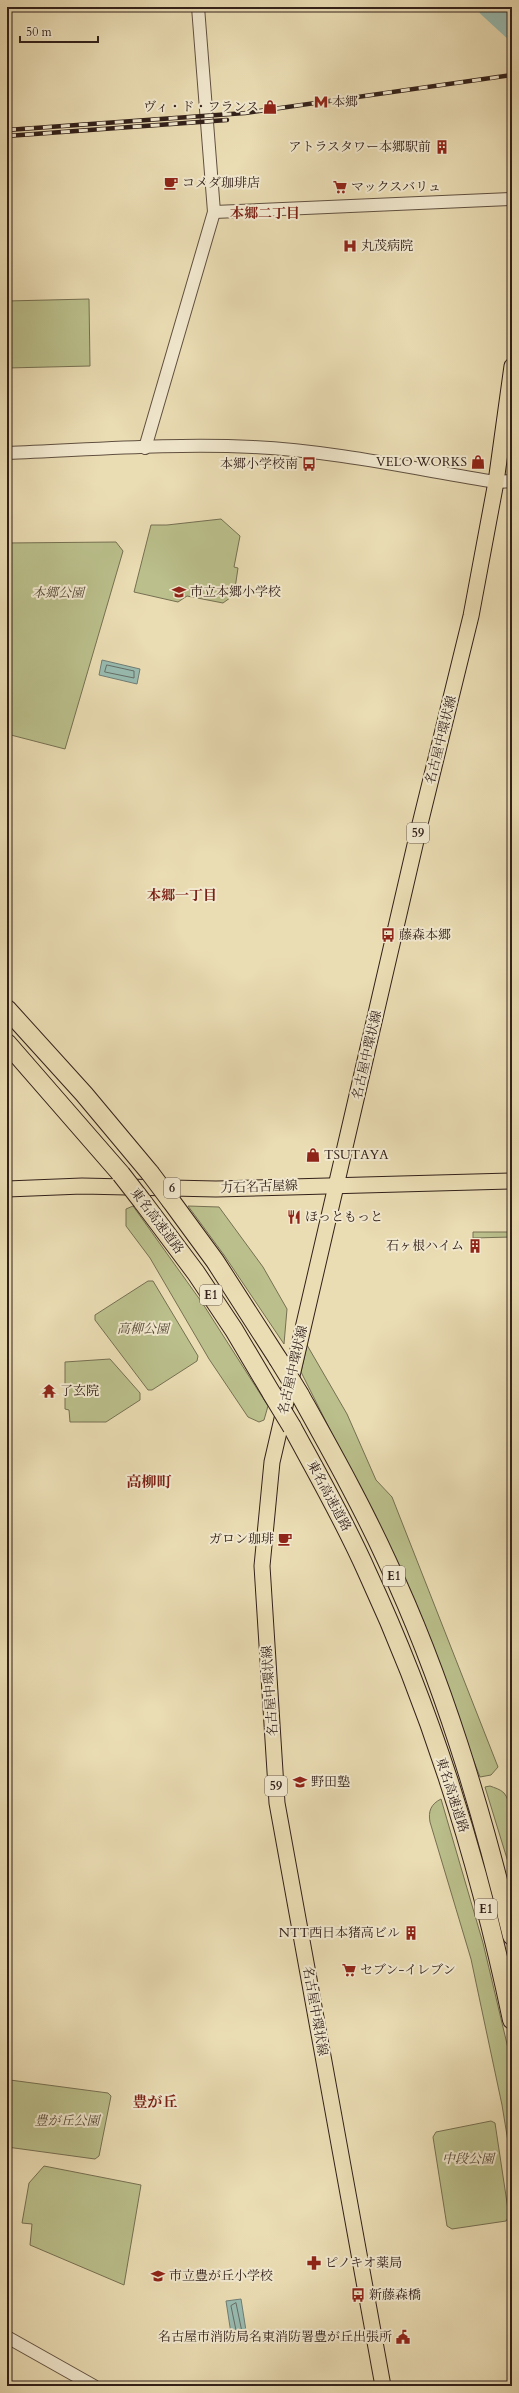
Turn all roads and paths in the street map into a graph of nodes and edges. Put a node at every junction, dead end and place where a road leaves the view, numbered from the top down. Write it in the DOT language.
graph roads {
  1 [pos="198,7"];
  2 [pos="512,199"];
  3 [pos="214,212"];
  4 [pos="512,366"];
  5 [pos="145,448"];
  6 [pos="7,453"];
  7 [pos="512,481"];
  8 [pos="496,482"];
  9 [pos="7,1009"];
  10 [pos="7,1042"];
  11 [pos="512,1181"];
  12 [pos="336,1185"];
  13 [pos="7,1189"];
  14 [pos="512,1936"];
  15 [pos="512,2020"];
  16 [pos="7,2337"];
  17 [pos="94,2386"];
  18 [pos="383,2386"];
  1 -- 3 [label="street"];
  2 -- 3 [label="street"];
  3 -- 5 [label="street"];
  4 -- 8 [label="main road, 名古屋中環状線 / 59"];
  5 -- 6 [label="street"];
  5 -- 8 [label="street"];
  7 -- 8 [label="street"];
  8 -- 12 [label="main road, 名古屋中環状線 / 59"];
  9 -- 14 [label="highway, 東名高速道路 / E1, bridge"];
  10 -- 15 [label="highway, 東名高速道路 / E1, bridge"];
  11 -- 12 [label="main road, 力石名古屋線 / 6"];
  12 -- 13 [label="main road, 力石名古屋線 / 6"];
  12 -- 18 [label="main road, 名古屋中環状線 / 59"];
  16 -- 17 [label="street"];
}
